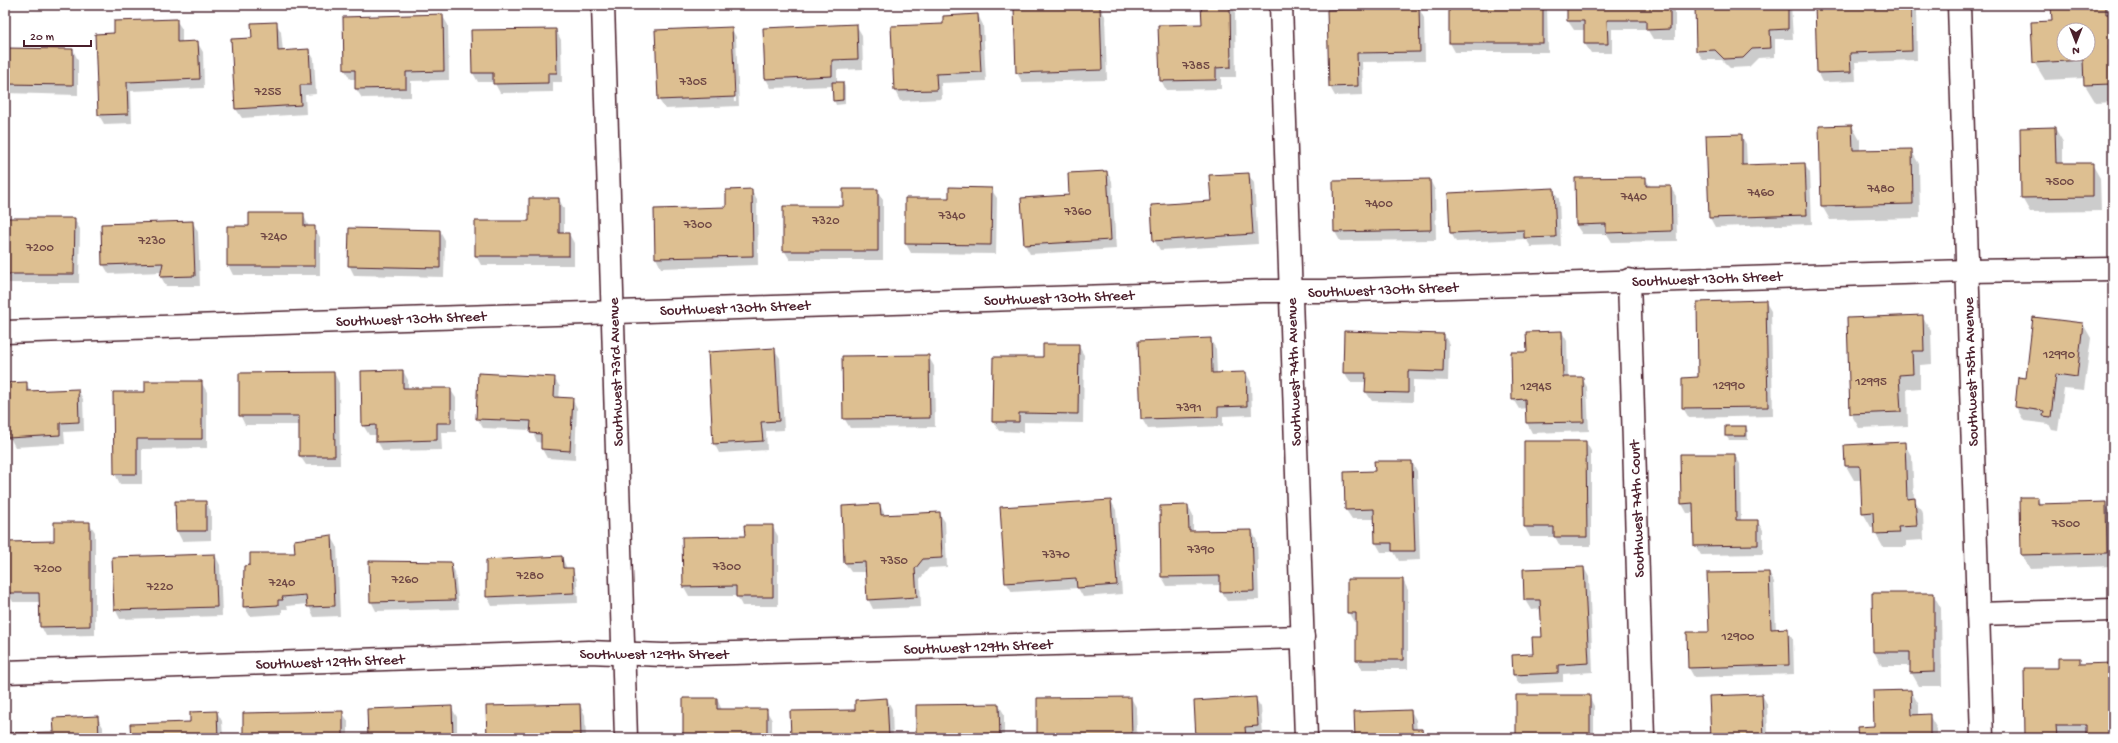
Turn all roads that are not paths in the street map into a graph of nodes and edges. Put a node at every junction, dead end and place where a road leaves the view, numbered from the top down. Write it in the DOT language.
graph roads {
  1 [pos="603,5"];
  2 [pos="1281,5"];
  3 [pos="1959,5"];
  4 [pos="2113,269"];
  5 [pos="1967,270"];
  6 [pos="1629,280"];
  7 [pos="1290,291"];
  8 [pos="613,311"];
  9 [pos="5,332"];
  10 [pos="2113,610"];
  11 [pos="1978,614"];
  12 [pos="1302,637"];
  13 [pos="623,654"];
  14 [pos="5,672"];
  15 [pos="626,738"];
  16 [pos="1306,738"];
  17 [pos="1643,738"];
  18 [pos="1982,738"];
  1 -- 8 [label="street, Southwest 73rd Avenue"];
  2 -- 7 [label="street, Southwest 74th Avenue"];
  3 -- 5 [label="street, Southwest 75th Avenue"];
  4 -- 5 [label="street, Southwest 130th Street"];
  5 -- 6 [label="street, Southwest 130th Street"];
  5 -- 11 [label="street, Southwest 75th Avenue"];
  6 -- 7 [label="street, Southwest 130th Street"];
  6 -- 17 [label="street, Southwest 74th Court"];
  7 -- 8 [label="street, Southwest 130th Street"];
  7 -- 12 [label="street, Southwest 74th Avenue"];
  8 -- 9 [label="street, Southwest 130th Street"];
  8 -- 13 [label="street, Southwest 73rd Avenue"];
  10 -- 11 [label="street"];
  11 -- 18 [label="street, Southwest 75th Avenue"];
  12 -- 13 [label="street, Southwest 129th Street"];
  12 -- 16 [label="street, Southwest 74th Avenue"];
  13 -- 14 [label="street, Southwest 129th Street"];
  13 -- 15 [label="street, Southwest 73rd Avenue"];
}
